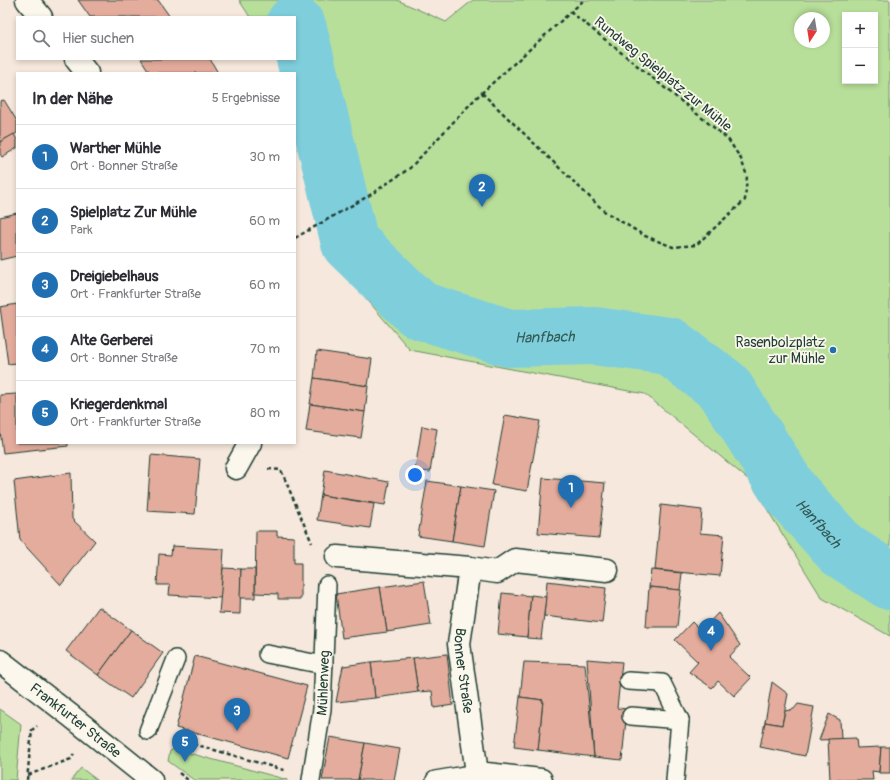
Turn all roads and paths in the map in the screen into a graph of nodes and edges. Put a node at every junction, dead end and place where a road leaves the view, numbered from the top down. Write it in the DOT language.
graph roads {
  1 [pos="27,0"];
  2 [pos="584,0"];
  3 [pos="570,12"];
  4 [pos="40,16"];
  5 [pos="77,60"];
  6 [pos="86,72"];
  7 [pos="482,93"];
  8 [pos="296,237"];
  9 [pos="249,444"];
  10 [pos="236,468"];
  11 [pos="336,556"];
  12 [pos="470,568"];
  13 [pos="608,570"];
  14 [pos="327,585"];
  15 [pos="267,654"];
  16 [pos="176,659"];
  17 [pos="0,661"];
  18 [pos="324,665"];
  19 [pos="628,681"];
  20 [pos="631,716"];
  21 [pos="680,720"];
  22 [pos="32,730"];
  23 [pos="148,731"];
  24 [pos="71,759"];
  25 [pos="476,773"];
  26 [pos="28,775"];
  27 [pos="311,779"];
  28 [pos="27,780"];
  29 [pos="151,780"];
  30 [pos="435,780"];
  31 [pos="541,780"];
  32 [pos="675,780"];
  1 -- 4 [label="street"];
  2 -- 3 [label="path"];
  3 -- 7 [label="path"];
  3 -- 7 [label="path, Rundweg Spielplatz zur Mühle"];
  5 -- 6 [label="street"];
  7 -- 8 [label="path"];
  9 -- 10 [label="street"];
  10 -- 11 [label="path"];
  11 -- 12 [label="street"];
  12 -- 13 [label="street"];
  12 -- 25 [label="street, Bonner Straße"];
  14 -- 18 [label="lane, Mühlenweg"];
  15 -- 18 [label="lane"];
  16 -- 23 [label="lane"];
  17 -- 29 [label="street, Frankfurter Straße"];
  18 -- 27 [label="lane, Mühlenweg"];
  19 -- 21 [label="lane"];
  20 -- 21 [label="lane"];
  21 -- 32 [label="lane"];
  22 -- 26 [label="path"];
  23 -- 27 [label="path"];
  24 -- 26 [label="path"];
  25 -- 30 [label="lane"];
  25 -- 31 [label="street"];
  26 -- 28 [label="path"];
}
